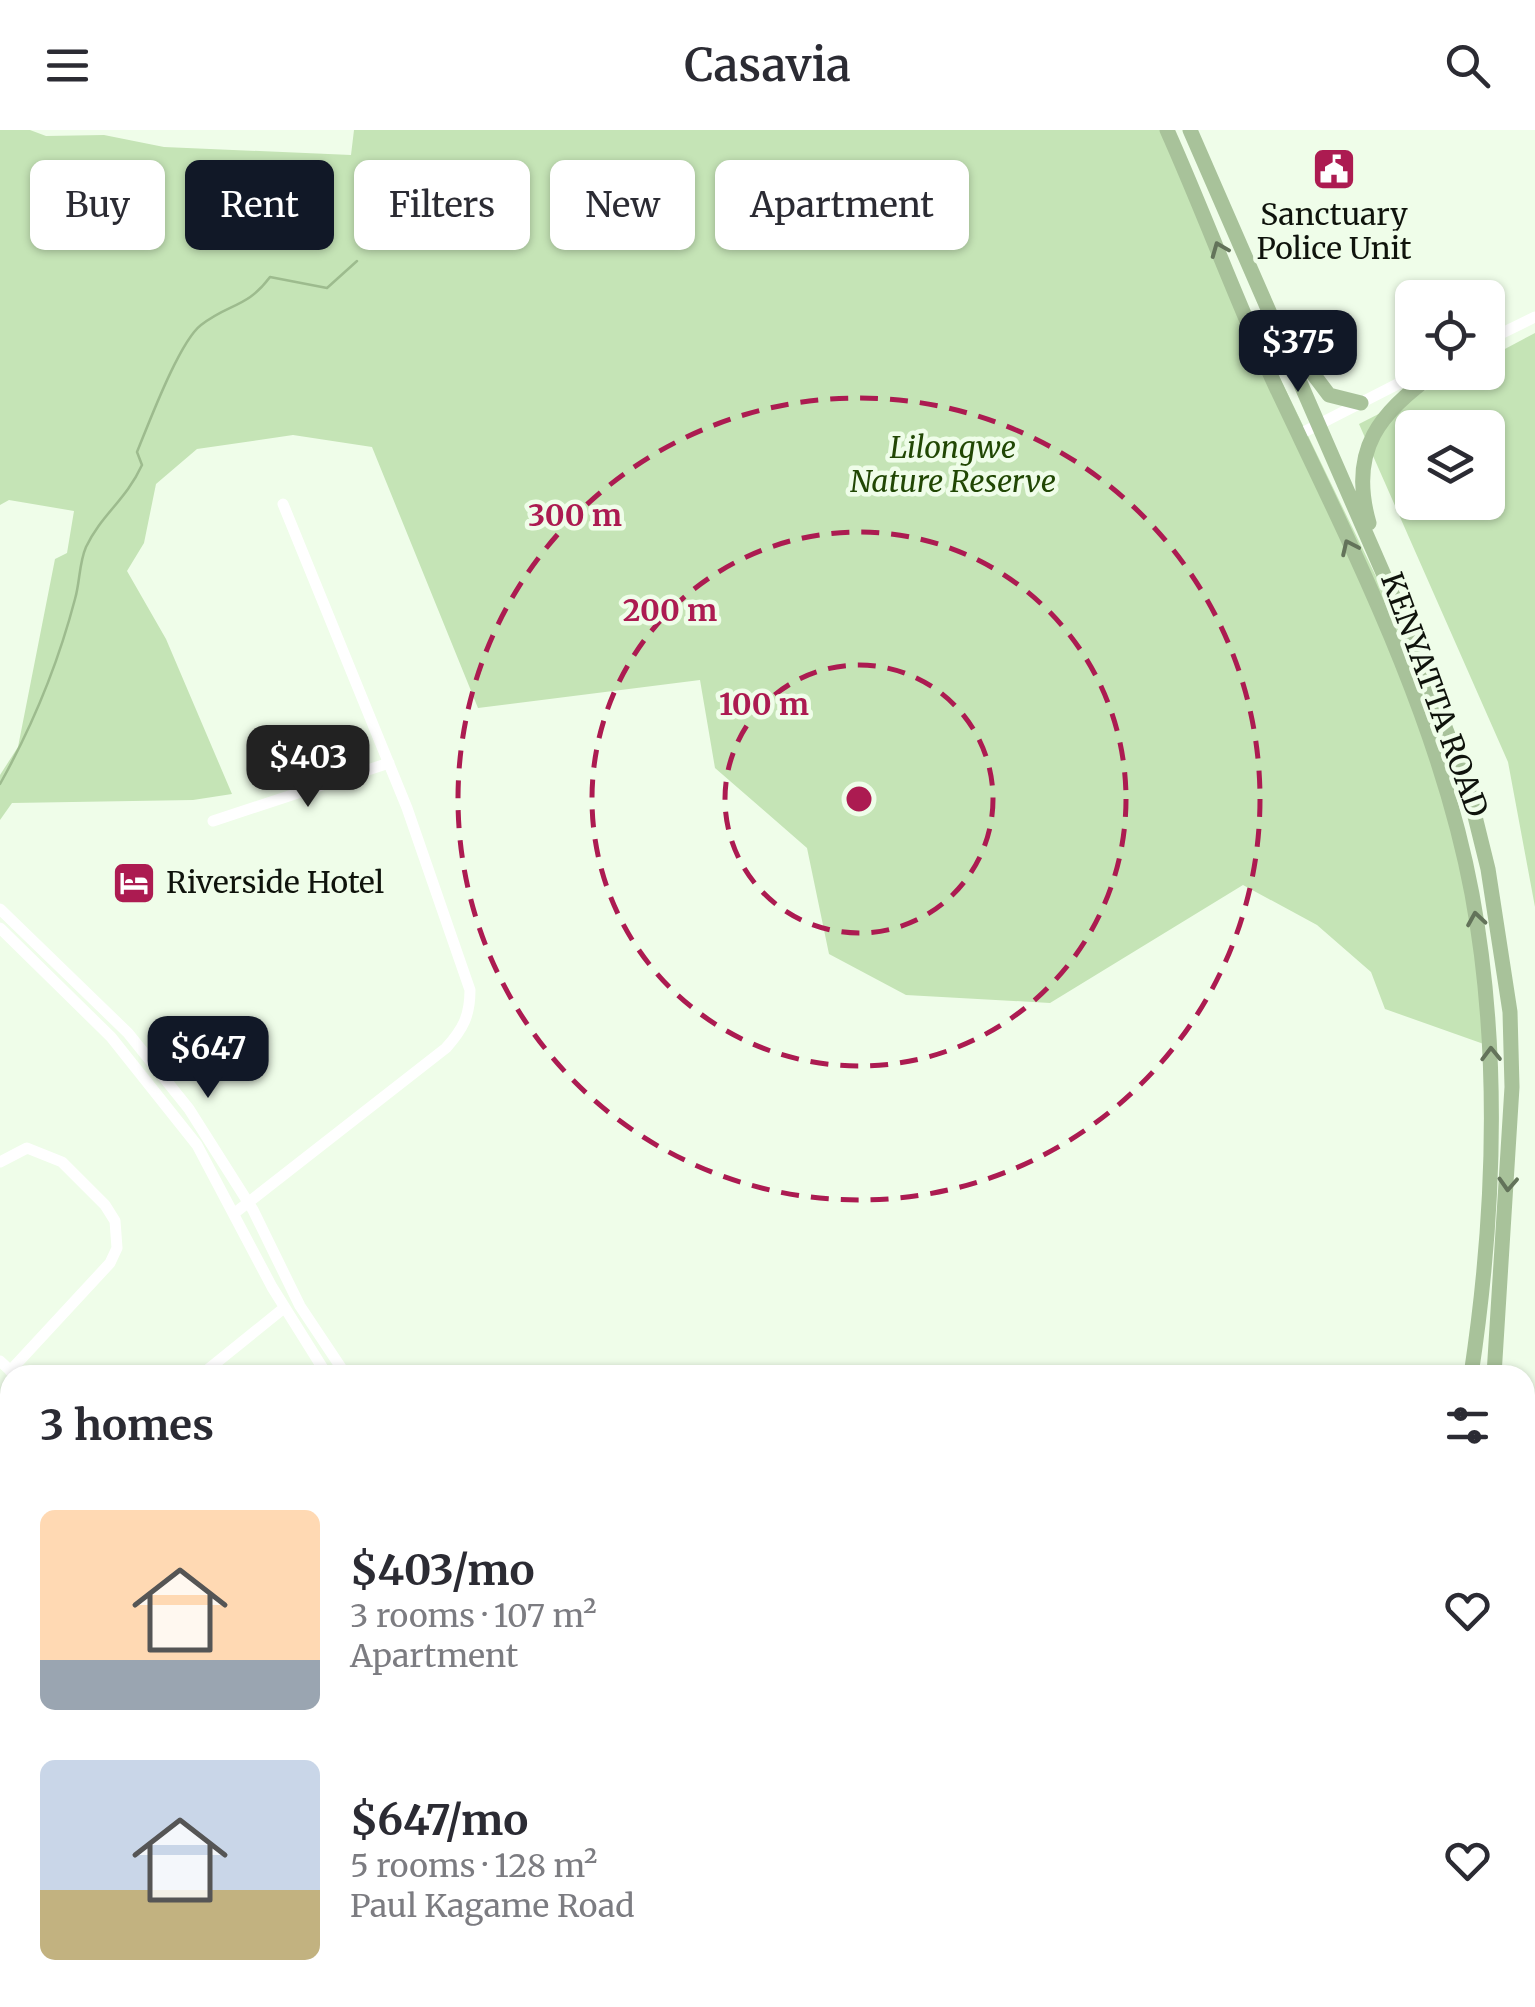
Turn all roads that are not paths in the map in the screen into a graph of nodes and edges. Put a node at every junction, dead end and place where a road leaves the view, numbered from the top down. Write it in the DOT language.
graph roads {
  1 [pos="1166,130"];
  2 [pos="1190,130"];
  3 [pos="1535,318"];
  4 [pos="1273,324"];
  5 [pos="1505,332"];
  6 [pos="1395,385"];
  7 [pos="1411,390"];
  8 [pos="1361,402"];
  9 [pos="1320,423"];
  10 [pos="1300,434"];
  11 [pos="283,504"];
  12 [pos="1381,564"];
  13 [pos="389,762"];
  14 [pos="213,821"];
  15 [pos="0,909"];
  16 [pos="0,928"];
  17 [pos="0,1162"];
  18 [pos="250,1203"];
  19 [pos="236,1212"];
  20 [pos="284,1308"];
  21 [pos="20,1365"];
  22 [pos="213,1365"];
  23 [pos="321,1365"];
  24 [pos="339,1365"];
  25 [pos="1472,1365"];
  26 [pos="1495,1365"];
  10 -- 1 [label="main road, KENYATTA ROAD, one-way"];
  2 -- 4 [label="main road, KENYATTA ROAD"];
  3 -- 5 [label="street"];
  4 -- 8 [label="main road"];
  4 -- 9 [label="main road, KENYATTA ROAD"];
  6 -- 8 [label="street"];
  7 -- 12 [label="main road"];
  8 -- 9 [label="street"];
  9 -- 10 [label="street"];
  9 -- 12 [label="main road, KENYATTA ROAD"];
  25 -- 10 [label="main road, KENYATTA ROAD, one-way"];
  11 -- 13 [label="street"];
  12 -- 26 [label="main road, KENYATTA ROAD, one-way"];
  13 -- 14 [label="street"];
  13 -- 18 [label="street"];
  15 -- 18 [label="street"];
  16 -- 19 [label="street"];
  17 -- 21 [label="street"];
  18 -- 19 [label="street"];
  18 -- 24 [label="street"];
  19 -- 20 [label="street"];
  20 -- 22 [label="street"];
  20 -- 23 [label="street"];
}
